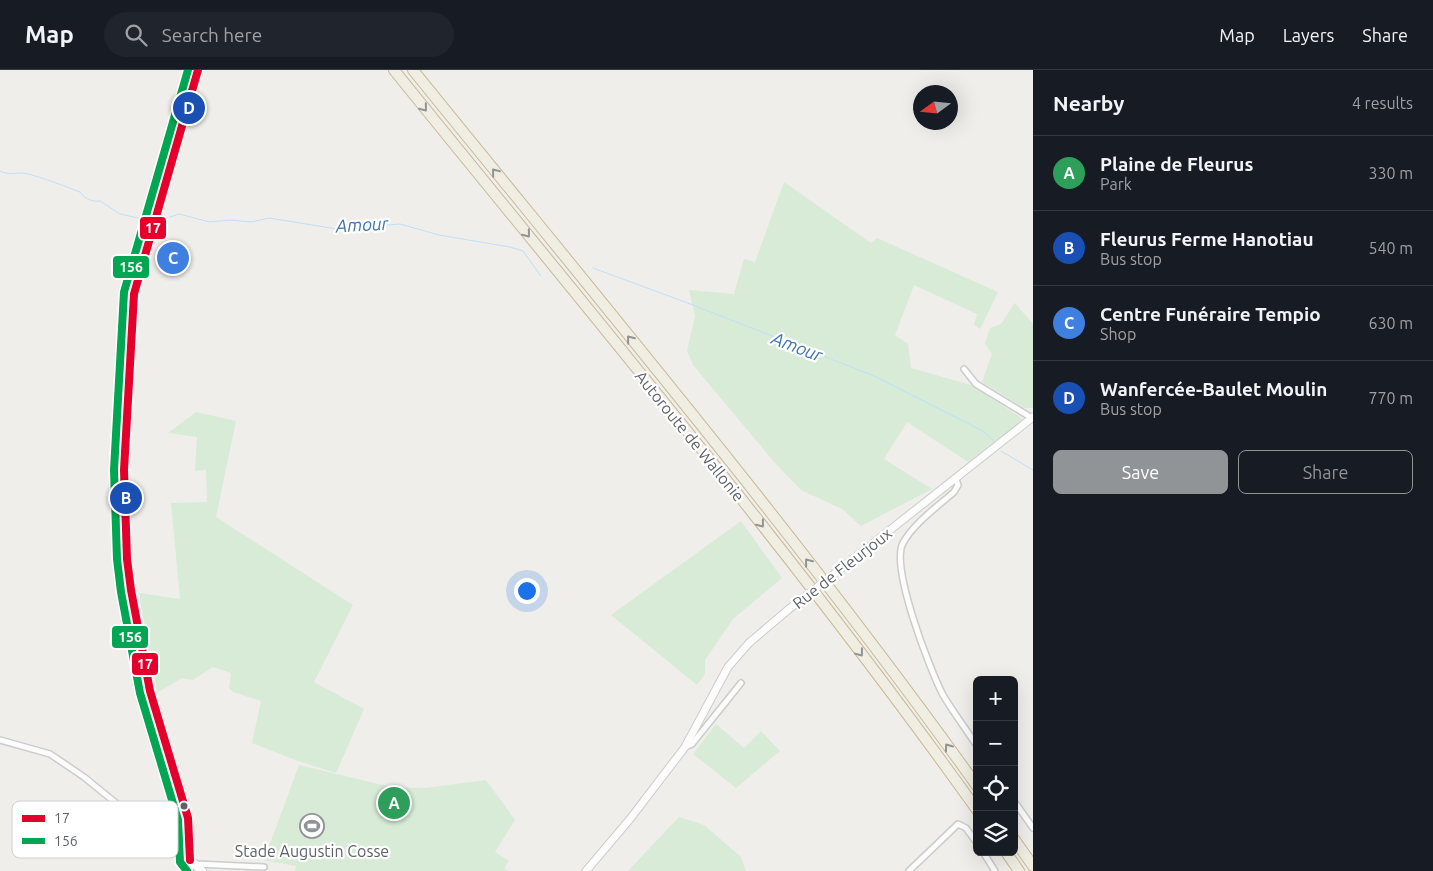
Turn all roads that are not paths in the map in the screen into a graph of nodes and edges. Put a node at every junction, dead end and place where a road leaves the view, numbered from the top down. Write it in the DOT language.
graph roads {
  1 [pos="198,70"];
  2 [pos="394,70"];
  3 [pos="412,70"];
  4 [pos="964,369"];
  5 [pos="1033,418"];
  6 [pos="956,479"];
  7 [pos="741,684"];
  8 [pos="0,740"];
  9 [pos="973,740"];
  10 [pos="685,747"];
  11 [pos="973,781"];
  12 [pos="113,801"];
  13 [pos="973,805"];
  14 [pos="1018,807"];
  15 [pos="1033,828"];
  16 [pos="973,838"];
  17 [pos="1018,845"];
  18 [pos="178,853"];
  19 [pos="986,856"];
  20 [pos="1009,856"];
  21 [pos="190,860"];
  22 [pos="1033,866"];
  23 [pos="264,867"];
  24 [pos="200,868"];
  25 [pos="189,871"];
  26 [pos="586,871"];
  27 [pos="909,871"];
  28 [pos="995,871"];
  29 [pos="1019,871"];
  1 -- 21 [label="main road"];
  2 -- 13 [label="highway, Autoroute de Wallonie, one-way"];
  11 -- 3 [label="highway, Autoroute de Wallonie, one-way"];
  4 -- 5 [label="street"];
  5 -- 6 [label="street, Rue de Fleurjoux"];
  6 -- 9 [label="street"];
  6 -- 10 [label="street, Rue de Fleurjoux, bridge"];
  7 -- 10 [label="street, Rue de Fleurjoux"];
  8 -- 12 [label="street"];
  10 -- 26 [label="street, Rue de Fleurjoux"];
  14 -- 15 [label="street"];
  16 -- 27 [label="street"];
  17 -- 22 [label="highway"];
  18 -- 21 [label="street"];
  19 -- 28 [label="street"];
  20 -- 29 [label="highway"];
  21 -- 24 [label="main road"];
  21 -- 25 [label="main road"];
  23 -- 24 [label="street"];
}
